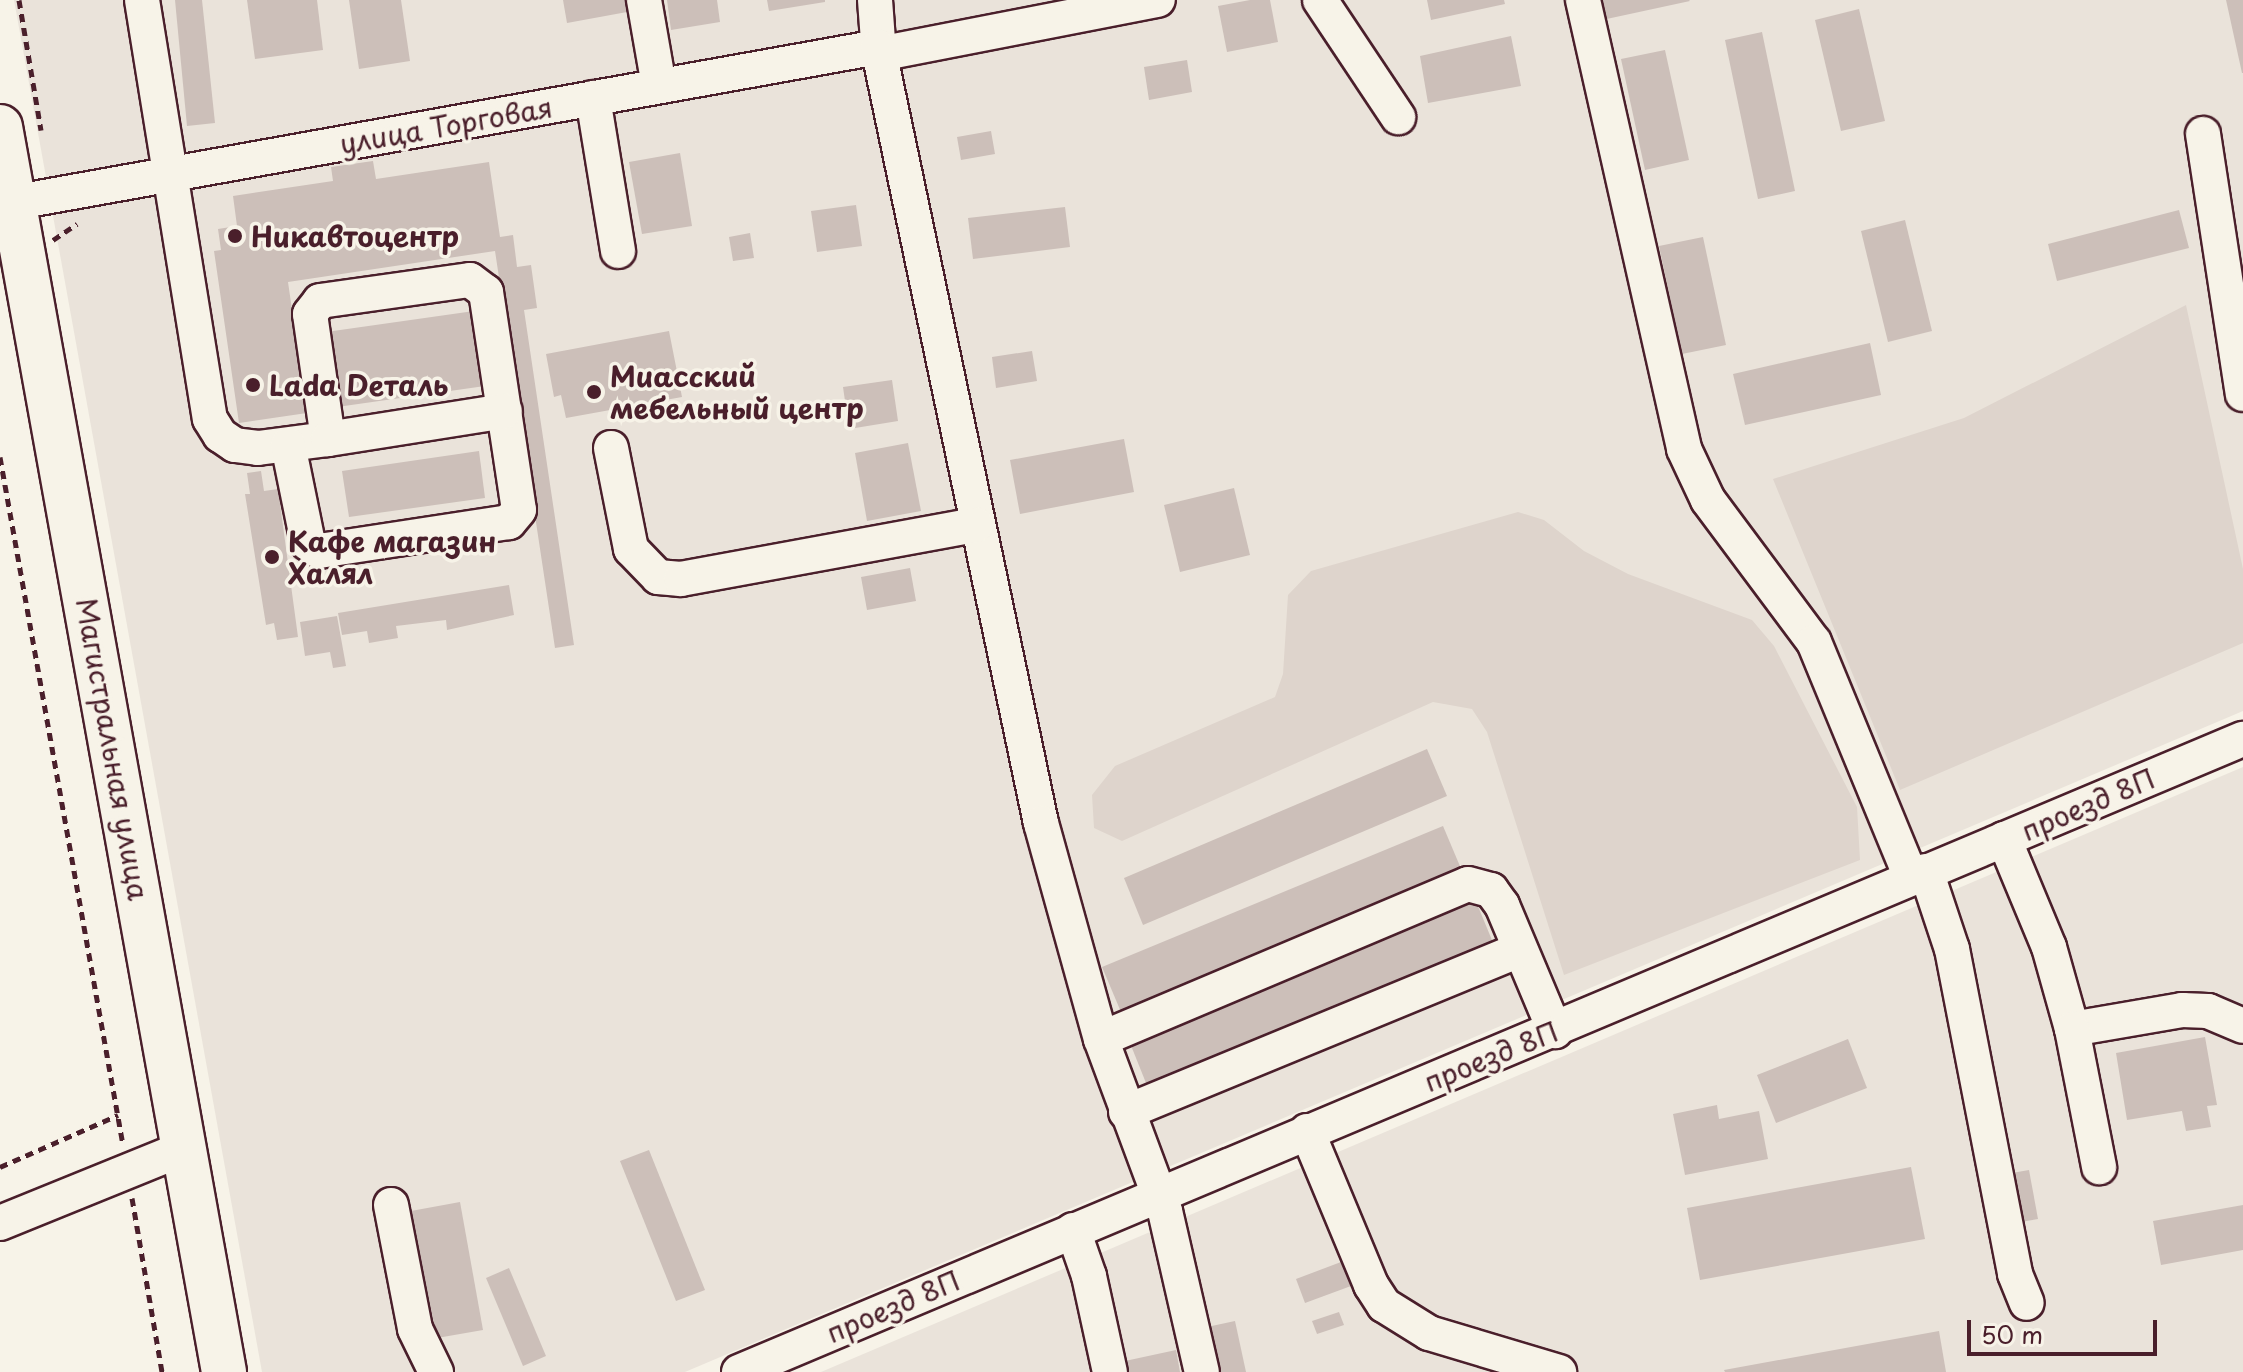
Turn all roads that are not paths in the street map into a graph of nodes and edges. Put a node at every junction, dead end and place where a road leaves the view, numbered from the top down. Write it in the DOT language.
graph roads {
  1 [pos="142,0"];
  2 [pos="644,0"];
  3 [pos="875,0"];
  4 [pos="1158,0"];
  5 [pos="1320,0"];
  6 [pos="1583,0"];
  7 [pos="878,50"];
  8 [pos="659,86"];
  9 [pos="593,98"];
  10 [pos="1398,117"];
  11 [pos="21,128"];
  12 [pos="2203,134"];
  13 [pos="169,174"];
  14 [pos="7,204"];
  15 [pos="618,251"];
  16 [pos="2243,394"];
  17 [pos="505,411"];
  18 [pos="328,439"];
  19 [pos="288,445"];
  20 [pos="611,448"];
  21 [pos="976,525"];
  22 [pos="2243,739"];
  23 [pos="2004,839"];
  24 [pos="1918,874"];
  25 [pos="1520,950"];
  26 [pos="2243,1026"];
  27 [pos="2072,1029"];
  28 [pos="1555,1031"];
  29 [pos="1101,1039"];
  30 [pos="1126,1112"];
  31 [pos="1307,1131"];
  32 [pos="185,1148"];
  33 [pos="2099,1167"];
  34 [pos="1158,1195"];
  35 [pos="391,1205"];
  36 [pos="0,1223"];
  37 [pos="1073,1230"];
  38 [pos="2027,1303"];
  39 [pos="224,1372"];
  40 [pos="436,1372"];
  41 [pos="739,1372"];
  42 [pos="1110,1372"];
  43 [pos="1202,1372"];
  44 [pos="1559,1372"];
  1 -- 13 [label="street"];
  2 -- 8 [label="street"];
  3 -- 7 [label="street"];
  4 -- 7 [label="street, улица Торговая"];
  5 -- 10 [label="street"];
  6 -- 24 [label="street"];
  7 -- 8 [label="street, улица Торговая"];
  7 -- 21 [label="street"];
  8 -- 9 [label="street, улица Торговая"];
  9 -- 13 [label="street, улица Торговая"];
  9 -- 15 [label="street"];
  11 -- 14 [label="main road, Магистральная улица"];
  12 -- 16 [label="street"];
  13 -- 14 [label="street, улица Торговая"];
  13 -- 19 [label="street"];
  14 -- 32 [label="main road, Магистральная улица"];
  17 -- 18 [label="street"];
  17 -- 18 [label="street"];
  17 -- 19 [label="street"];
  18 -- 19 [label="street"];
  20 -- 21 [label="street"];
  21 -- 29 [label="street"];
  22 -- 23 [label="street, проезд 8П"];
  23 -- 24 [label="street, проезд 8П"];
  23 -- 27 [label="street"];
  24 -- 28 [label="street, проезд 8П"];
  24 -- 38 [label="street"];
  25 -- 28 [label="street"];
  25 -- 29 [label="street"];
  25 -- 30 [label="street"];
  26 -- 27 [label="street"];
  27 -- 33 [label="street"];
  28 -- 31 [label="street, проезд 8П"];
  29 -- 30 [label="street"];
  30 -- 34 [label="street"];
  31 -- 34 [label="street, проезд 8П"];
  31 -- 44 [label="street"];
  32 -- 36 [label="street"];
  32 -- 39 [label="main road, Магистральная улица"];
  34 -- 37 [label="street, проезд 8П"];
  34 -- 43 [label="street"];
  35 -- 40 [label="street"];
  37 -- 41 [label="street, проезд 8П"];
  37 -- 42 [label="street"];
}
